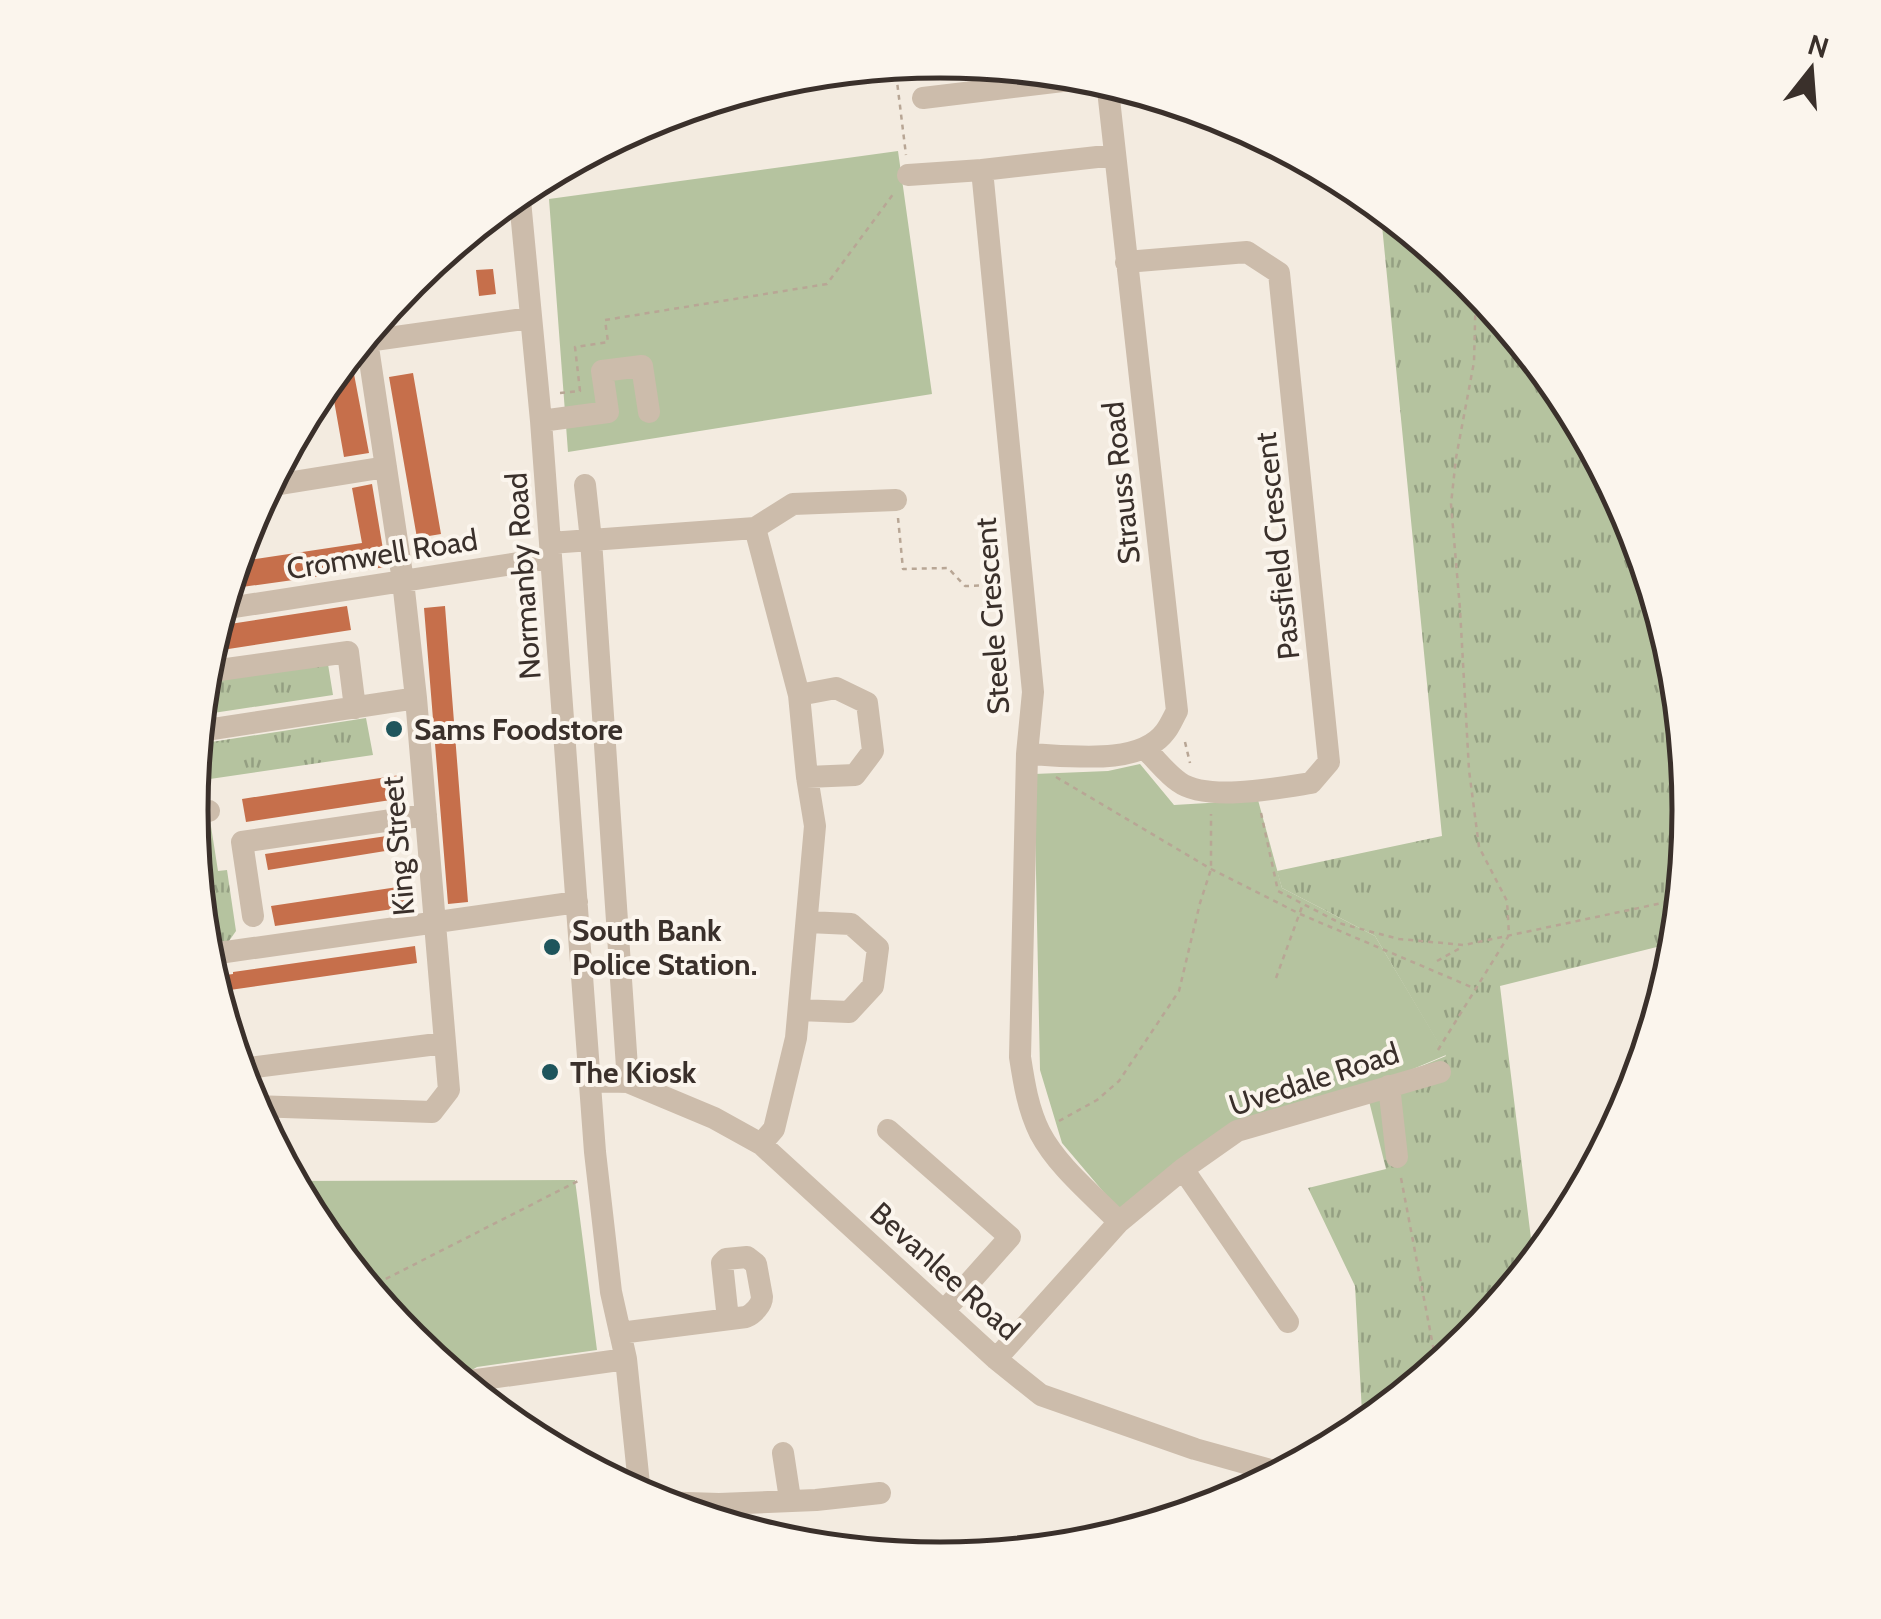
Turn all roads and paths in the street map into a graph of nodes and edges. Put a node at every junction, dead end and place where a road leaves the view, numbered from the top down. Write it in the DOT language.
graph roads {
  1 [pos="896,79"];
  2 [pos="1059,88"];
  3 [pos="923,98"];
  4 [pos="1111,98"];
  5 [pos="1115,156"];
  6 [pos="982,170"];
  7 [pos="908,176"];
  8 [pos="521,210"];
  9 [pos="1126,262"];
  10 [pos="1475,310"];
  11 [pos="531,318"];
  12 [pos="382,337"];
  13 [pos="367,356"];
  14 [pos="538,395"];
  15 [pos="649,412"];
  16 [pos="541,421"];
  17 [pos="386,467"];
  18 [pos="286,483"];
  19 [pos="585,485"];
  20 [pos="896,500"];
  21 [pos="755,528"];
  22 [pos="590,540"];
  23 [pos="550,550"];
  24 [pos="403,581"];
  25 [pos="1022,584"];
  26 [pos="237,608"];
  27 [pos="223,669"];
  28 [pos="799,695"];
  29 [pos="416,698"];
  30 [pos="355,708"];
  31 [pos="1177,711"];
  32 [pos="213,729"];
  33 [pos="1145,748"];
  34 [pos="1028,754"];
  35 [pos="807,777"];
  36 [pos="1256,791"];
  37 [pos="1210,792"];
  38 [pos="426,815"];
  39 [pos="1210,869"];
  40 [pos="578,902"];
  41 [pos="1666,903"];
  42 [pos="1304,904"];
  43 [pos="1300,914"];
  44 [pos="253,916"];
  45 [pos="435,922"];
  46 [pos="808,922"];
  47 [pos="1509,935"];
  48 [pos="1464,946"];
  49 [pos="223,952"];
  50 [pos="1437,961"];
  51 [pos="1276,978"];
  52 [pos="1476,989"];
  53 [pos="799,1010"];
  54 [pos="445,1042"];
  55 [pos="255,1067"];
  56 [pos="1430,1074"];
  57 [pos="590,1081"];
  58 [pos="628,1082"];
  59 [pos="1389,1086"];
  60 [pos="272,1107"];
  61 [pos="888,1130"];
  62 [pos="1039,1131"];
  63 [pos="761,1144"];
  64 [pos="1397,1157"];
  65 [pos="1183,1169"];
  66 [pos="597,1171"];
  67 [pos="1118,1222"];
  68 [pos="381,1281"];
  69 [pos="944,1310"];
  70 [pos="728,1319"];
  71 [pos="1288,1322"];
  72 [pos="620,1333"];
  73 [pos="1434,1350"];
  74 [pos="626,1359"];
  75 [pos="996,1359"];
  76 [pos="482,1379"];
  77 [pos="783,1453"];
  78 [pos="1261,1467"];
  79 [pos="638,1476"];
  80 [pos="880,1493"];
  81 [pos="790,1499"];
  82 [pos="707,1504"];
  1 -- 7 [label="path"];
  2 -- 3 [label="street"];
  4 -- 5 [label="street, Strauss Road"];
  5 -- 6 [label="street"];
  5 -- 9 [label="street, Strauss Road"];
  6 -- 7 [label="street"];
  6 -- 25 [label="street, Steele Crescent"];
  7 -- 14 [label="path"];
  8 -- 11 [label="street, Normanby Road"];
  9 -- 31 [label="street, Strauss Road"];
  9 -- 36 [label="street, Passfield Crescent"];
  10 -- 47 [label="path"];
  11 -- 12 [label="street"];
  11 -- 14 [label="street, Normanby Road"];
  13 -- 17 [label="street, King Street"];
  14 -- 16 [label="street, Normanby Road"];
  15 -- 16 [label="street"];
  16 -- 23 [label="street, Normanby Road"];
  17 -- 18 [label="street"];
  17 -- 24 [label="street, King Street"];
  19 -- 22 [label="street"];
  20 -- 21 [label="street"];
  20 -- 25 [label="path"];
  21 -- 22 [label="street, Cromwell Road"];
  21 -- 28 [label="street"];
  22 -- 23 [label="street, Cromwell Road"];
  22 -- 58 [label="street"];
  23 -- 24 [label="street, Cromwell Road"];
  23 -- 40 [label="street, Normanby Road"];
  24 -- 26 [label="street, Cromwell Road"];
  24 -- 29 [label="street, King Street"];
  25 -- 34 [label="street, Steele Crescent"];
  27 -- 30 [label="street"];
  28 -- 35 [label="street"];
  28 -- 35 [label="street"];
  29 -- 30 [label="street"];
  29 -- 38 [label="street, King Street"];
  30 -- 32 [label="street"];
  31 -- 33 [label="street"];
  31 -- 37 [label="path"];
  33 -- 34 [label="street"];
  33 -- 37 [label="street, Passfield Crescent"];
  34 -- 39 [label="path"];
  34 -- 62 [label="street, Steele Crescent"];
  35 -- 46 [label="street"];
  36 -- 37 [label="street, Passfield Crescent"];
  36 -- 42 [label="path"];
  37 -- 39 [label="path"];
  38 -- 44 [label="street"];
  38 -- 45 [label="street, King Street"];
  39 -- 43 [label="path"];
  39 -- 62 [label="path"];
  40 -- 45 [label="street"];
  40 -- 57 [label="street, Normanby Road"];
  41 -- 47 [label="path"];
  42 -- 43 [label="path"];
  42 -- 48 [label="path"];
  43 -- 51 [label="path"];
  43 -- 52 [label="path"];
  45 -- 49 [label="street"];
  45 -- 54 [label="street, King Street"];
  46 -- 53 [label="street"];
  46 -- 53 [label="street"];
  47 -- 48 [label="path"];
  47 -- 52 [label="path"];
  48 -- 50 [label="path"];
  52 -- 56 [label="path"];
  53 -- 63 [label="street"];
  54 -- 55 [label="street"];
  54 -- 60 [label="street, King Street"];
  56 -- 59 [label="street, Uvedale Road"];
  57 -- 58 [label="street, Bevanlee Road"];
  57 -- 66 [label="street, Normanby Road"];
  58 -- 63 [label="street, Bevanlee Road"];
  59 -- 64 [label="street"];
  59 -- 65 [label="street, Uvedale Road"];
  61 -- 69 [label="street"];
  62 -- 67 [label="street, Steele Crescent"];
  63 -- 69 [label="street, Bevanlee Road"];
  64 -- 73 [label="path"];
  65 -- 67 [label="street, Uvedale Road"];
  65 -- 71 [label="street"];
  66 -- 68 [label="path"];
  66 -- 72 [label="street, Normanby Road"];
  67 -- 75 [label="street, Uvedale Road"];
  69 -- 75 [label="street, Bevanlee Road"];
  70 -- 72 [label="street"];
  72 -- 74 [label="street, Normanby Road"];
  74 -- 76 [label="street"];
  74 -- 79 [label="street, Normanby Road"];
  75 -- 78 [label="street, Bevanlee Road"];
  77 -- 81 [label="street"];
  80 -- 81 [label="street"];
  81 -- 82 [label="street"];
}
